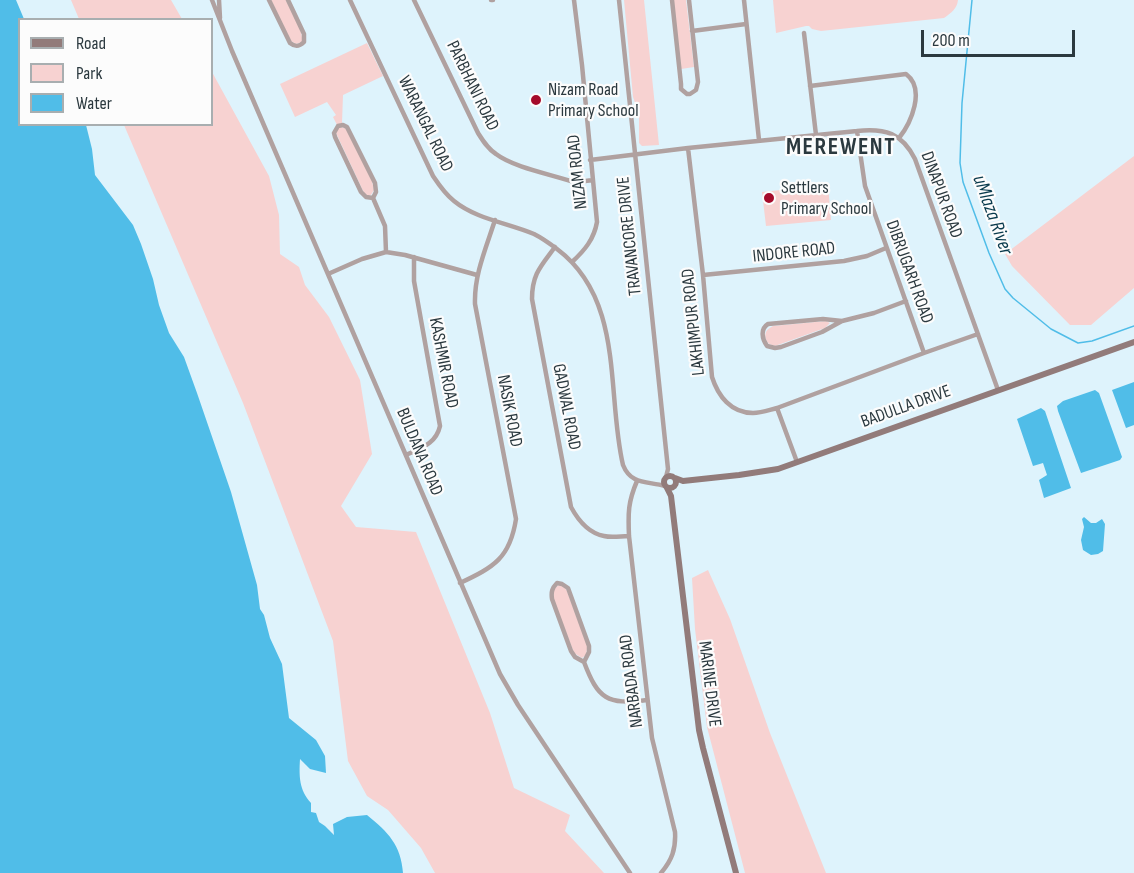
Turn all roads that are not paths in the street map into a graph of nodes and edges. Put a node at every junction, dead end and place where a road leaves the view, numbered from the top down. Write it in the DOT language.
graph roads {
  1 [pos="212,0"];
  2 [pos="219,0"];
  3 [pos="269,0"];
  4 [pos="288,0"];
  5 [pos="350,0"];
  6 [pos="414,0"];
  7 [pos="574,0"];
  8 [pos="619,0"];
  9 [pos="672,0"];
  10 [pos="689,0"];
  11 [pos="744,0"];
  12 [pos="220,21"];
  13 [pos="746,24"];
  14 [pos="692,31"];
  15 [pos="804,33"];
  16 [pos="810,86"];
  17 [pos="857,130"];
  18 [pos="816,135"];
  19 [pos="899,138"];
  20 [pos="759,140"];
  21 [pos="688,148"];
  22 [pos="636,155"];
  23 [pos="590,160"];
  24 [pos="593,180"];
  25 [pos="373,198"];
  26 [pos="495,220"];
  27 [pos="555,247"];
  28 [pos="886,248"];
  29 [pos="386,252"];
  30 [pos="414,257"];
  31 [pos="572,262"];
  32 [pos="328,274"];
  33 [pos="477,275"];
  34 [pos="703,275"];
  35 [pos="906,302"];
  36 [pos="842,321"];
  37 [pos="978,334"];
  38 [pos="1134,342"];
  39 [pos="924,353"];
  40 [pos="998,390"];
  41 [pos="777,408"];
  42 [pos="406,456"];
  43 [pos="797,462"];
  44 [pos="637,481"];
  45 [pos="670,482"];
  46 [pos="629,536"];
  47 [pos="460,583"];
  48 [pos="584,662"];
  49 [pos="647,700"];
  50 [pos="630,873"];
  51 [pos="661,873"];
  52 [pos="736,873"];
  1 -- 12 [label="street, BULDANA ROAD"];
  2 -- 12 [label="street, BULDANA ROAD"];
  3 -- 4 [label="street"];
  5 -- 26 [label="street, WARANGAL ROAD"];
  6 -- 24 [label="street, PARBHANI ROAD"];
  7 -- 23 [label="street, NIZAM ROAD"];
  8 -- 22 [label="street, TRAVANCORE DRIVE"];
  9 -- 14 [label="street"];
  10 -- 14 [label="street"];
  11 -- 13 [label="street"];
  12 -- 32 [label="street, BULDANA ROAD"];
  13 -- 14 [label="street"];
  13 -- 20 [label="street"];
  15 -- 16 [label="street"];
  16 -- 18 [label="street"];
  16 -- 19 [label="street"];
  17 -- 18 [label="street, DINAPUR ROAD"];
  17 -- 19 [label="street, DINAPUR ROAD"];
  17 -- 28 [label="street, DIBRUGARH ROAD"];
  18 -- 20 [label="street, DINAPUR ROAD"];
  19 -- 37 [label="street, DINAPUR ROAD"];
  20 -- 21 [label="street, DINAPUR ROAD"];
  21 -- 22 [label="street, DINAPUR ROAD"];
  21 -- 34 [label="street, LAKHIMPUR ROAD"];
  22 -- 23 [label="street, DINAPUR ROAD"];
  22 -- 45 [label="street, TRAVANCORE DRIVE"];
  23 -- 24 [label="street, NIZAM ROAD"];
  24 -- 31 [label="street, NIZAM ROAD"];
  25 -- 25 [label="street"];
  25 -- 29 [label="street"];
  26 -- 27 [label="street, WARANGAL ROAD"];
  26 -- 33 [label="street, NASIK ROAD"];
  27 -- 31 [label="street, WARANGAL ROAD"];
  27 -- 46 [label="street, GADWAL ROAD"];
  28 -- 34 [label="street, INDORE ROAD"];
  28 -- 35 [label="street, DIBRUGARH ROAD"];
  29 -- 30 [label="street"];
  29 -- 32 [label="street"];
  30 -- 33 [label="street"];
  30 -- 42 [label="street, KASHMIR ROAD"];
  31 -- 44 [label="street, WARANGAL ROAD"];
  32 -- 42 [label="street, BULDANA ROAD"];
  33 -- 47 [label="street, NASIK ROAD"];
  34 -- 41 [label="street, LAKHIMPUR ROAD"];
  35 -- 36 [label="street"];
  35 -- 39 [label="street, DIBRUGARH ROAD"];
  36 -- 36 [label="street"];
  37 -- 39 [label="street, LAKHIMPUR ROAD"];
  37 -- 40 [label="street, DINAPUR ROAD"];
  38 -- 40 [label="street, BADULLA DRIVE"];
  39 -- 41 [label="street, LAKHIMPUR ROAD"];
  40 -- 43 [label="street, BADULLA DRIVE"];
  41 -- 43 [label="street"];
  42 -- 47 [label="street, BULDANA ROAD"];
  43 -- 45 [label="street, BADULLA DRIVE"];
  44 -- 45 [label="street"];
  44 -- 46 [label="street, NARBADA ROAD"];
  45 -- 52 [label="street, MARINE DRIVE"];
  46 -- 49 [label="street, NARBADA ROAD"];
  47 -- 50 [label="street, BULDANA ROAD"];
  48 -- 48 [label="street"];
  48 -- 49 [label="street"];
  49 -- 51 [label="street, NARBADA ROAD"];
}
